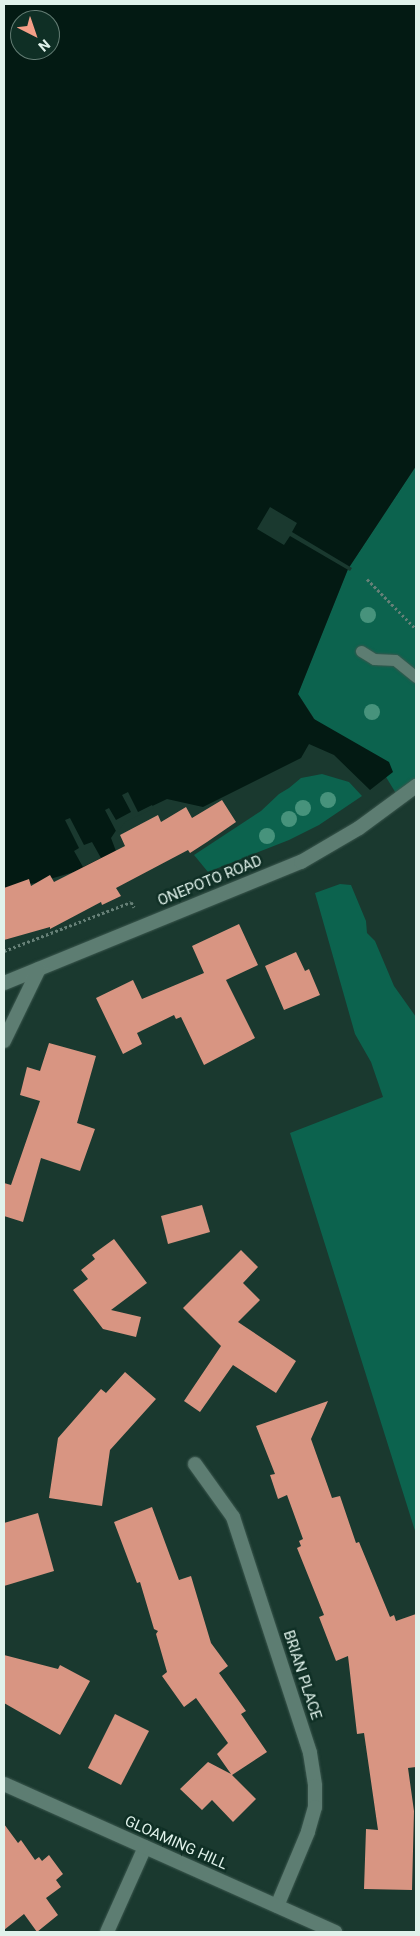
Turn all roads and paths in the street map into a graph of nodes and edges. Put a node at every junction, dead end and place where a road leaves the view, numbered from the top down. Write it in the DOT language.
graph roads {
  1 [pos="367,579"];
  2 [pos="416,629"];
  3 [pos="361,651"];
  4 [pos="416,677"];
  5 [pos="416,786"];
  6 [pos="134,907"];
  7 [pos="4,951"];
  8 [pos="39,969"];
  9 [pos="4,983"];
  10 [pos="4,1041"];
  11 [pos="194,1464"];
  12 [pos="4,1784"];
  13 [pos="145,1847"];
  14 [pos="277,1906"];
  15 [pos="107,1932"];
  16 [pos="335,1932"];
  1 -- 2 [label="path"];
  3 -- 4 [label="lane"];
  5 -- 8 [label="street, ONEPOTO ROAD"];
  6 -- 7 [label="path"];
  8 -- 9 [label="street, ONEPOTO ROAD"];
  8 -- 10 [label="street"];
  11 -- 14 [label="street, BRIAN PLACE"];
  12 -- 13 [label="street, GLOAMING HILL"];
  13 -- 14 [label="street, GLOAMING HILL"];
  13 -- 15 [label="street"];
  14 -- 16 [label="street, GLOAMING HILL"];
}
